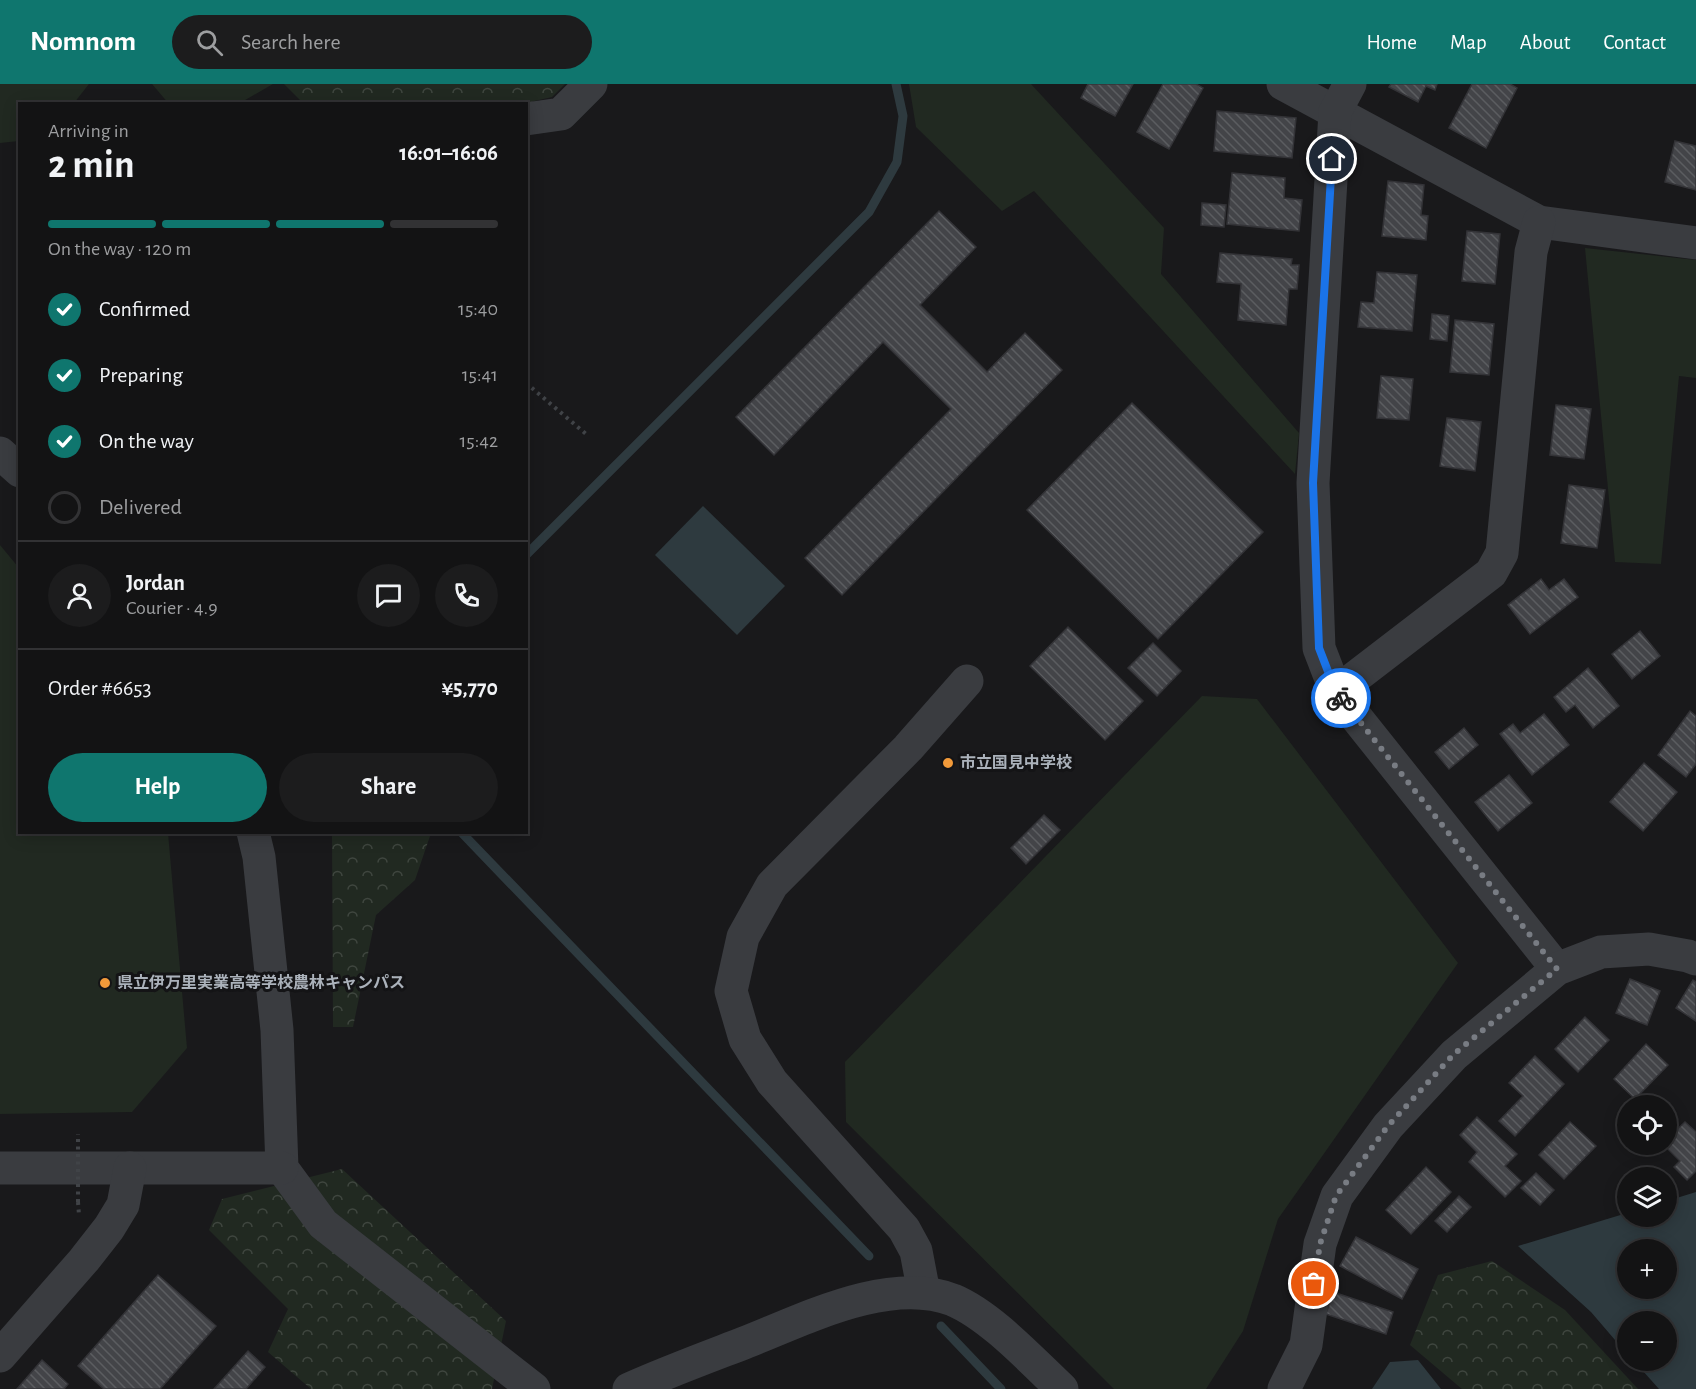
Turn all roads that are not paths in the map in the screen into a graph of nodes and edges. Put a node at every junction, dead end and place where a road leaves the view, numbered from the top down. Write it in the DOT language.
graph roads {
  1 [pos="591,84"];
  2 [pos="1283,84"];
  3 [pos="1350,84"];
  4 [pos="1335,112"];
  5 [pos="528,119"];
  6 [pos="1539,222"];
  7 [pos="1696,243"];
  8 [pos="0,453"];
  9 [pos="18,469"];
  10 [pos="967,681"];
  11 [pos="1336,692"];
  12 [pos="254,834"];
  13 [pos="1696,959"];
  14 [pos="1557,969"];
  15 [pos="0,1168"];
  16 [pos="130,1168"];
  17 [pos="282,1168"];
  18 [pos="924,1293"];
  19 [pos="0,1356"];
  20 [pos="534,1389"];
  21 [pos="629,1389"];
  22 [pos="1062,1389"];
  23 [pos="1284,1389"];
  1 -- 5 [label="street"];
  2 -- 4 [label="street"];
  3 -- 4 [label="street"];
  4 -- 6 [label="street"];
  4 -- 11 [label="street"];
  6 -- 7 [label="street"];
  6 -- 11 [label="street"];
  8 -- 9 [label="street"];
  10 -- 18 [label="street"];
  11 -- 14 [label="street"];
  12 -- 17 [label="street"];
  13 -- 14 [label="street"];
  14 -- 23 [label="street"];
  15 -- 16 [label="street"];
  16 -- 17 [label="street"];
  16 -- 19 [label="street"];
  17 -- 20 [label="street"];
  18 -- 21 [label="street"];
  18 -- 22 [label="street"];
}
